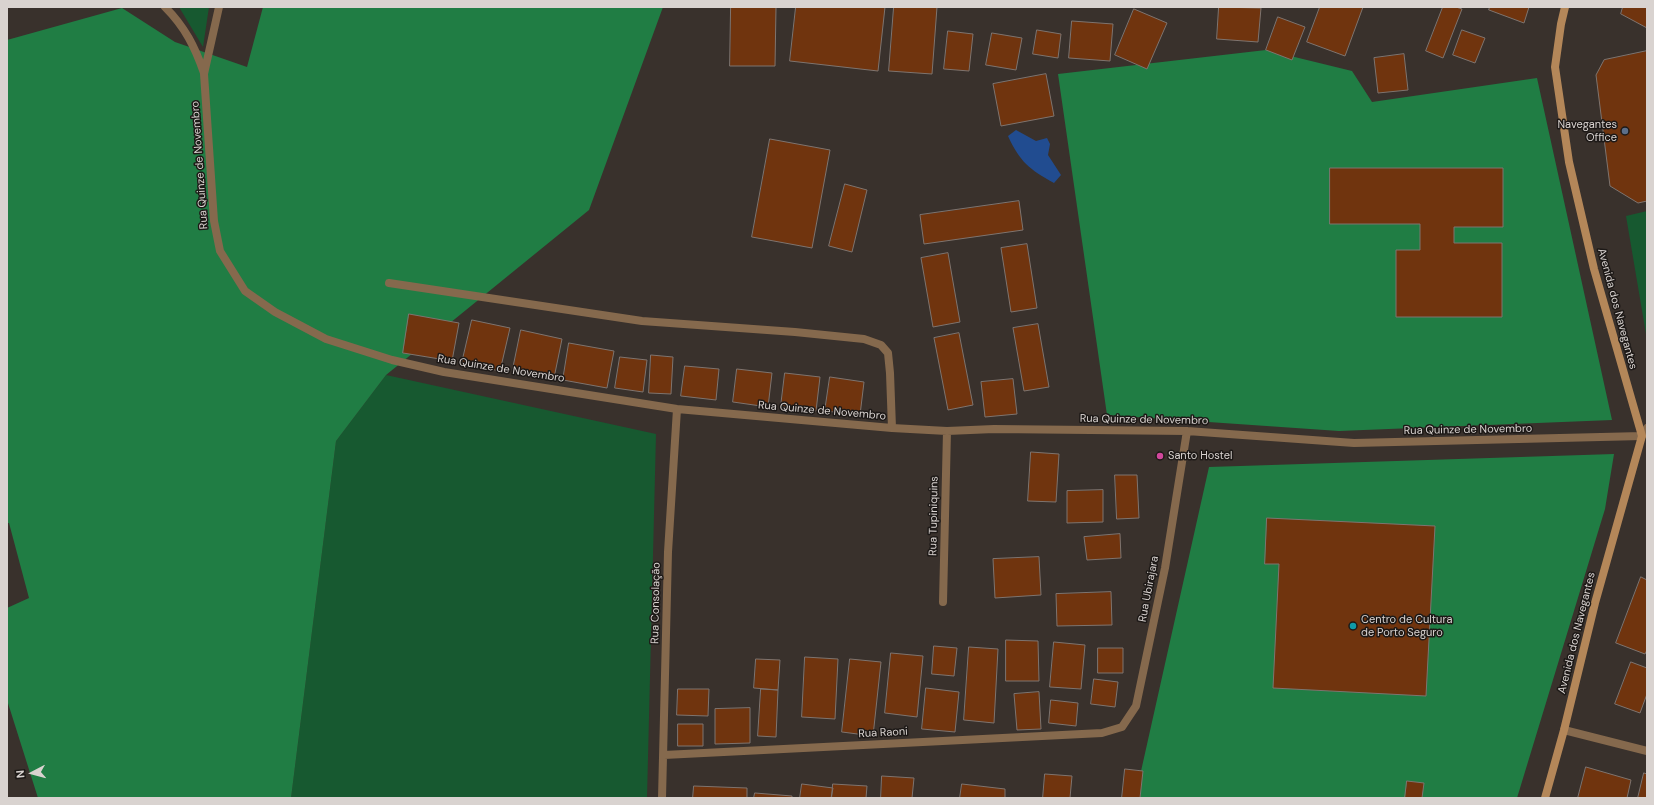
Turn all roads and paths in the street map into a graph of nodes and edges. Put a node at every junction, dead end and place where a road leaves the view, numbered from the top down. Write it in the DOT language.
graph roads {
  1 [pos="166,7"];
  2 [pos="219,7"];
  3 [pos="1565,7"];
  4 [pos="204,74"];
  5 [pos="389,282"];
  6 [pos="677,409"];
  7 [pos="892,428"];
  8 [pos="1647,428"];
  9 [pos="947,431"];
  10 [pos="1187,431"];
  11 [pos="1642,436"];
  12 [pos="943,602"];
  13 [pos="1564,730"];
  14 [pos="1102,733"];
  15 [pos="1647,751"];
  16 [pos="664,756"];
  17 [pos="662,798"];
  18 [pos="1545,798"];
  1 -- 4 [label="street"];
  2 -- 4 [label="street"];
  3 -- 11 [label="main road, Avenida dos Navegantes"];
  4 -- 6 [label="street, Rua Quinze de Novembro"];
  5 -- 7 [label="street"];
  6 -- 7 [label="street, Rua Quinze de Novembro"];
  6 -- 16 [label="street, Rua Consolação"];
  7 -- 9 [label="street, Rua Quinze de Novembro"];
  8 -- 11 [label="street"];
  9 -- 10 [label="street, Rua Quinze de Novembro"];
  9 -- 12 [label="street, Rua Tupiniquins"];
  10 -- 11 [label="street, Rua Quinze de Novembro"];
  10 -- 14 [label="street, Rua Ubirajara"];
  11 -- 13 [label="main road, Avenida dos Navegantes"];
  13 -- 15 [label="street"];
  13 -- 18 [label="main road, Avenida dos Navegantes"];
  14 -- 16 [label="street, Rua Raoni"];
  16 -- 17 [label="street, Rua Consolação"];
}
